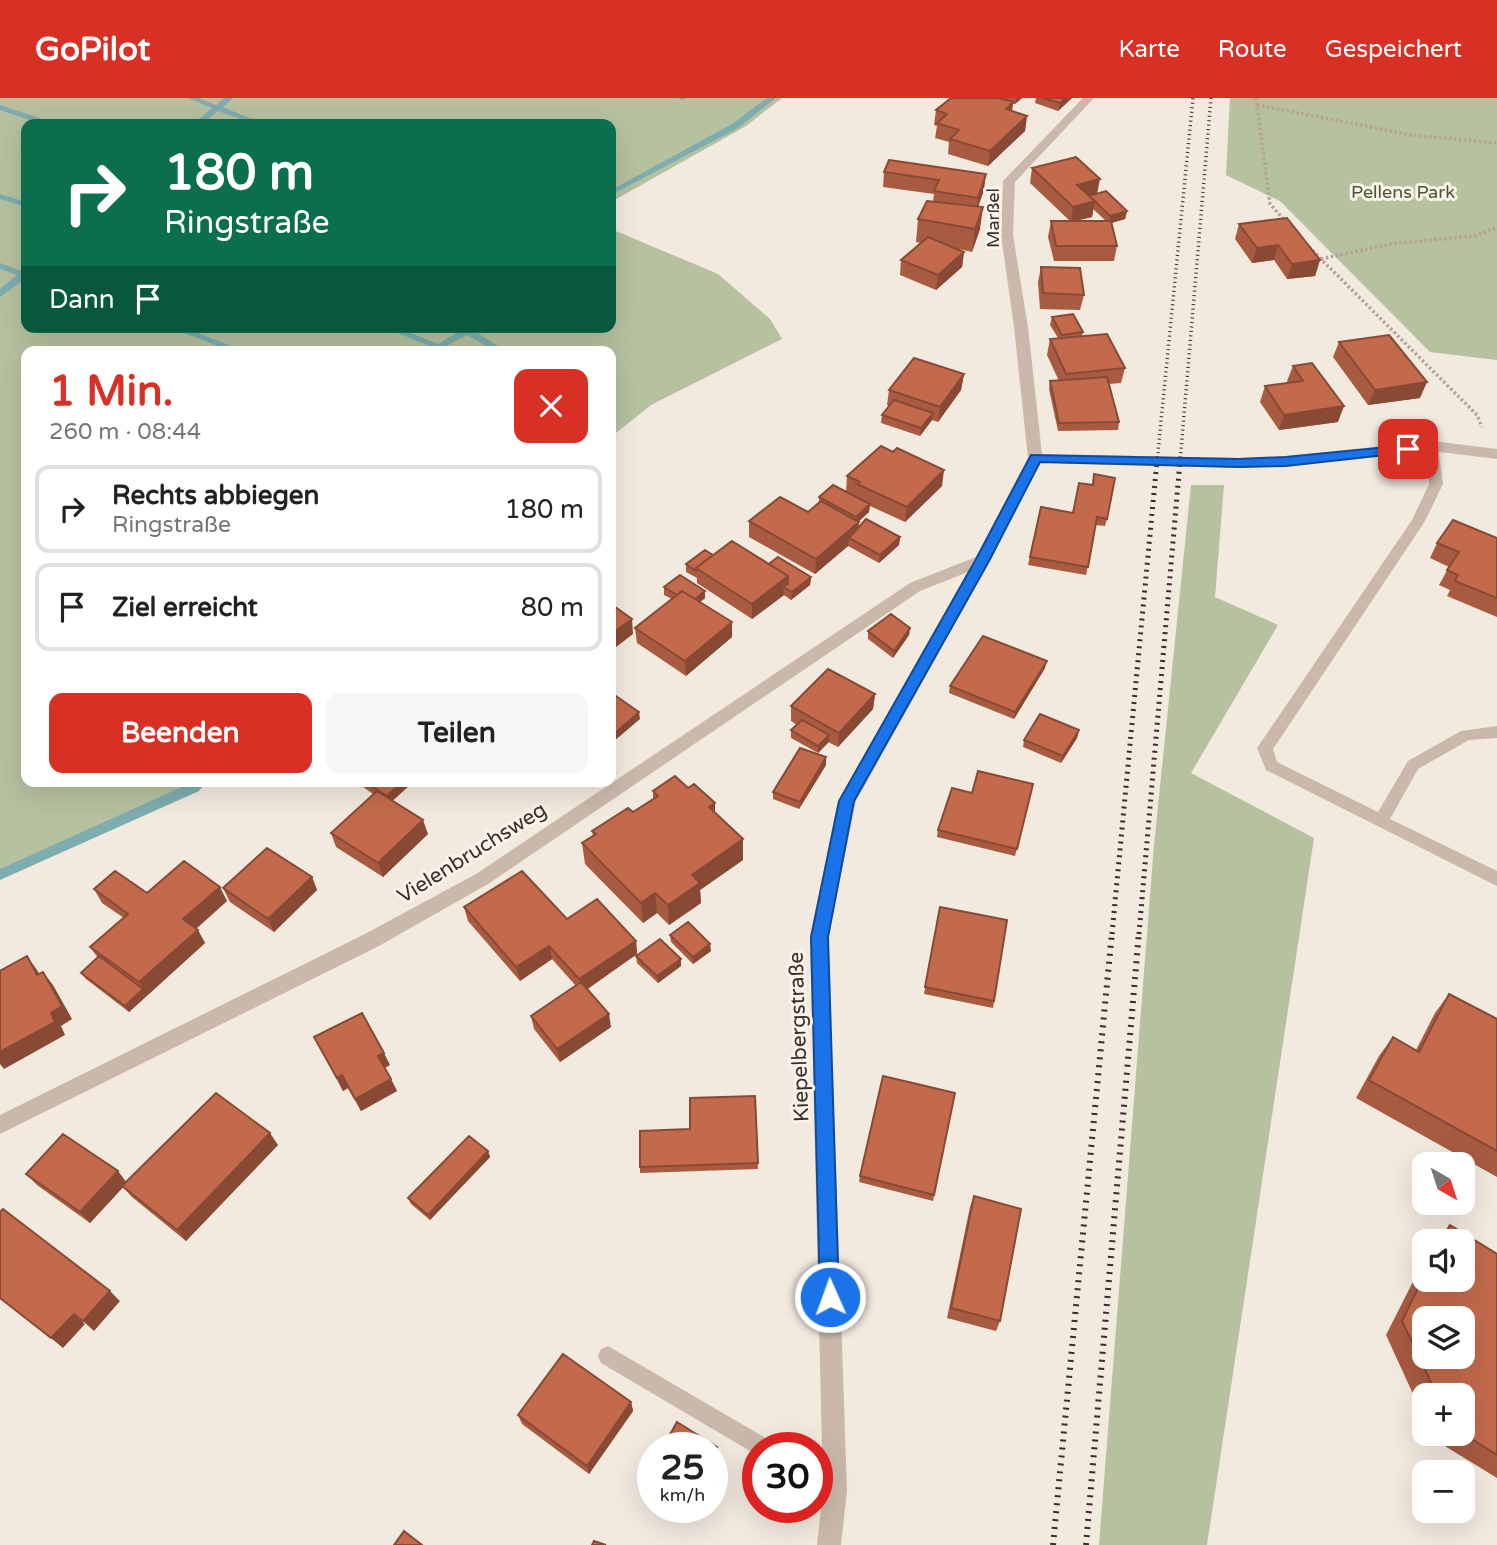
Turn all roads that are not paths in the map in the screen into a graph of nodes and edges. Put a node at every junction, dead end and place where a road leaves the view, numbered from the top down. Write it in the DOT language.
graph roads {
  1 [pos="1089,98"];
  2 [pos="1432,446"];
  3 [pos="1496,453"];
  4 [pos="1035,458"];
  5 [pos="982,561"];
  6 [pos="1497,732"];
  7 [pos="1381,821"];
  8 [pos="1497,879"];
  9 [pos="0,1125"];
  10 [pos="608,1356"];
  11 [pos="825,1432"];
  12 [pos="742,1435"];
  13 [pos="828,1523"];
  14 [pos="829,1545"];
  1 -- 4 [label="street, Marßel"];
  2 -- 3 [label="street"];
  2 -- 4 [label="street"];
  2 -- 7 [label="lane"];
  4 -- 5 [label="street, Kiepelbergstraße"];
  5 -- 9 [label="street, Vielenbruchsweg"];
  5 -- 11 [label="street, Kiepelbergstraße"];
  6 -- 7 [label="lane"];
  7 -- 8 [label="lane"];
  10 -- 12 [label="lane"];
  13 -- 14 [label="street, Kiepelbergstraße"];
}
